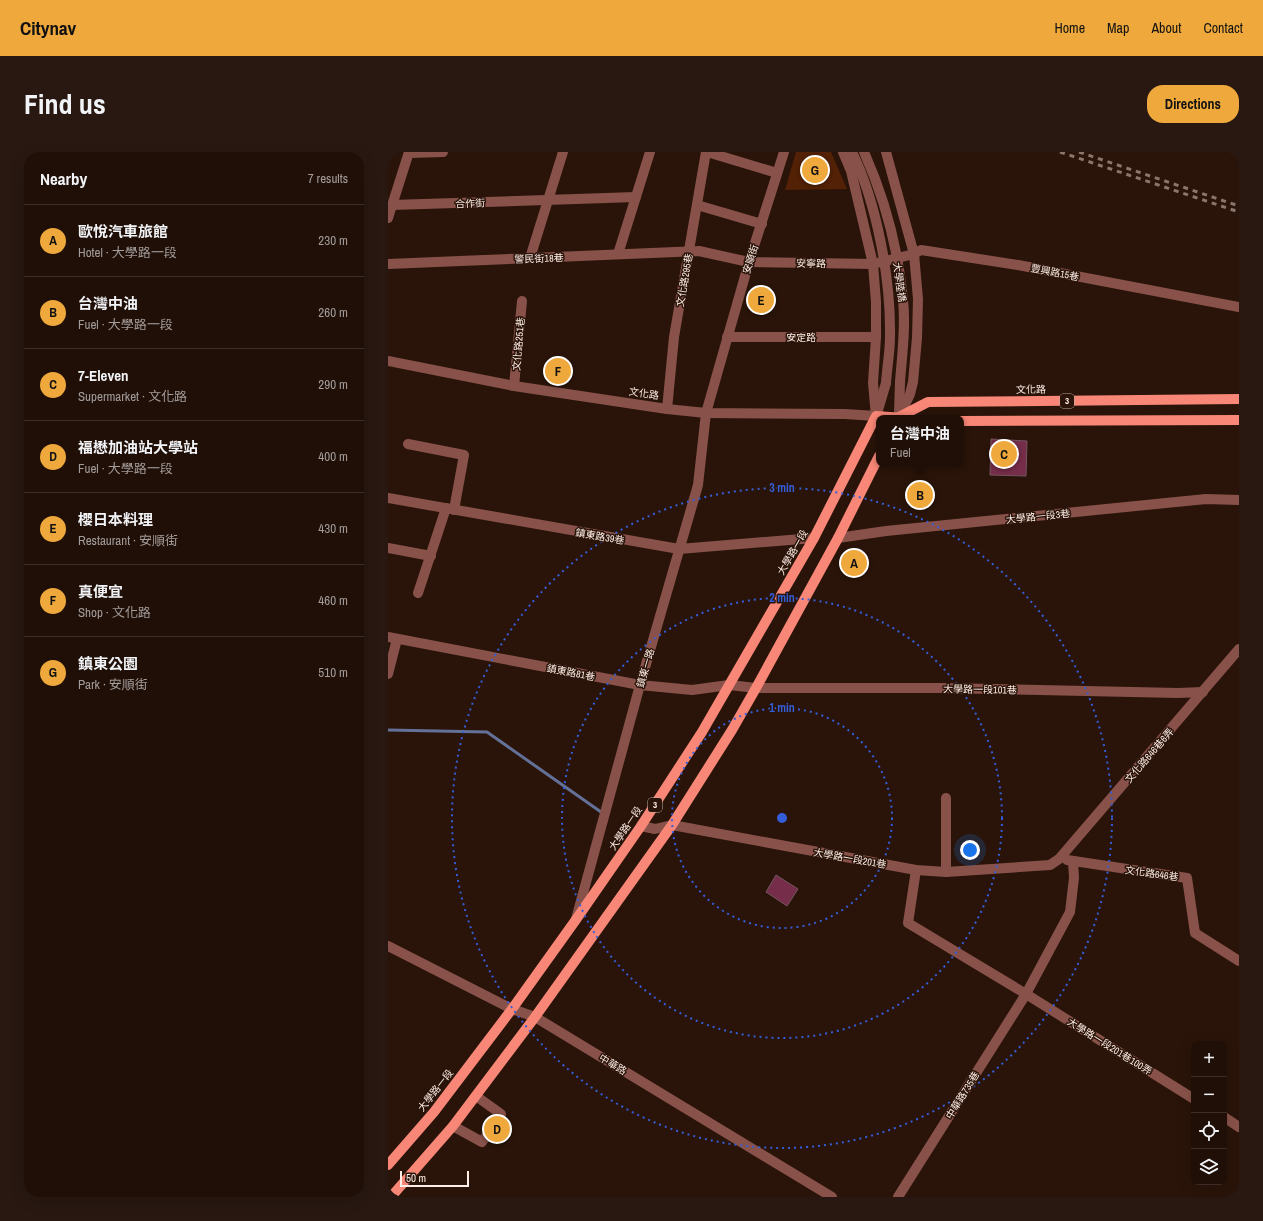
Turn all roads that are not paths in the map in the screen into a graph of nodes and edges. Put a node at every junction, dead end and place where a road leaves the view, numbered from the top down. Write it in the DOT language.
graph roads {
  1 [pos="443,152"];
  2 [pos="563,152"];
  3 [pos="650,152"];
  4 [pos="706,152"];
  5 [pos="784,152"];
  6 [pos="843,152"];
  7 [pos="852,152"];
  8 [pos="864,152"];
  9 [pos="886,152"];
  10 [pos="409,153"];
  11 [pos="777,173"];
  12 [pos="636,198"];
  13 [pos="548,201"];
  14 [pos="392,205"];
  15 [pos="697,205"];
  16 [pos="388,218"];
  17 [pos="762,224"];
  18 [pos="689,252"];
  19 [pos="618,254"];
  20 [pos="914,254"];
  21 [pos="530,258"];
  22 [pos="749,262"];
  23 [pos="388,264"];
  24 [pos="873,264"];
  25 [pos="522,301"];
  26 [pos="1239,307"];
  27 [pos="727,337"];
  28 [pos="876,337"];
  29 [pos="388,361"];
  30 [pos="514,386"];
  31 [pos="1239,399"];
  32 [pos="666,408"];
  33 [pos="706,413"];
  34 [pos="876,415"];
  35 [pos="901,415"];
  36 [pos="902,415"];
  37 [pos="906,415"];
  38 [pos="876,416"];
  39 [pos="1239,420"];
  40 [pos="964,421"];
  41 [pos="408,444"];
  42 [pos="876,462"];
  43 [pos="388,498"];
  44 [pos="1239,500"];
  45 [pos="450,509"];
  46 [pos="814,538"];
  47 [pos="838,538"];
  48 [pos="388,548"];
  49 [pos="679,549"];
  50 [pos="431,556"];
  51 [pos="418,593"];
  52 [pos="393,638"];
  53 [pos="1239,649"];
  54 [pos="388,674"];
  55 [pos="640,685"];
  56 [pos="729,685"];
  57 [pos="756,688"];
  58 [pos="1203,692"];
  59 [pos="946,798"];
  60 [pos="672,825"];
  61 [pos="641,826"];
  62 [pos="1059,859"];
  63 [pos="1073,861"];
  64 [pos="916,870"];
  65 [pos="946,872"];
  66 [pos="575,922"];
  67 [pos="388,946"];
  68 [pos="1239,961"];
  69 [pos="1026,994"];
  70 [pos="512,1009"];
  71 [pos="535,1017"];
  72 [pos="476,1096"];
  73 [pos="1191,1097"];
  74 [pos="1227,1119"];
  75 [pos="453,1126"];
  76 [pos="1239,1126"];
  77 [pos="388,1165"];
  78 [pos="391,1197"];
  79 [pos="832,1197"];
  80 [pos="898,1197"];
  1 -- 10 [label="street"];
  2 -- 13 [label="street"];
  3 -- 12 [label="street"];
  4 -- 11 [label="street"];
  4 -- 15 [label="street, 文化路295巷"];
  5 -- 11 [label="street, 安順街"];
  6 -- 24 [label="street"];
  7 -- 34 [label="street, 大學陸橋, bridge"];
  8 -- 35 [label="street, 大學陸橋, bridge"];
  9 -- 20 [label="street"];
  10 -- 14 [label="street"];
  11 -- 17 [label="street, 安順街"];
  12 -- 13 [label="street, 合作街"];
  12 -- 19 [label="street"];
  13 -- 14 [label="street, 合作街"];
  13 -- 21 [label="street"];
  14 -- 16 [label="street"];
  15 -- 17 [label="street"];
  15 -- 18 [label="street, 文化路295巷"];
  17 -- 22 [label="street, 安順街"];
  18 -- 19 [label="street, 警民街18巷"];
  18 -- 22 [label="street, 安寧路"];
  18 -- 32 [label="street, 文化路295巷"];
  19 -- 21 [label="street, 警民街18巷"];
  20 -- 24 [label="street, 豐興路15巷"];
  20 -- 26 [label="street, 豐興路15巷"];
  20 -- 36 [label="street"];
  21 -- 23 [label="street, 警民街18巷"];
  22 -- 24 [label="street, 安寧路"];
  22 -- 27 [label="street, 安順街"];
  24 -- 28 [label="street"];
  25 -- 30 [label="street, 文化路251巷"];
  27 -- 28 [label="street, 安定路"];
  27 -- 33 [label="street, 安順街"];
  28 -- 38 [label="street"];
  29 -- 30 [label="street, 文化路"];
  30 -- 32 [label="street, 文化路"];
  31 -- 37 [label="main road, 文化路 / 3"];
  32 -- 33 [label="street, 文化路"];
  33 -- 38 [label="street, 文化路"];
  33 -- 49 [label="street, 鎮東一路"];
  38 -- 46 [label="main road, 大學路一段 / 3"];
  39 -- 40 [label="main road, 3"];
  41 -- 45 [label="street"];
  42 -- 47 [label="main road"];
  43 -- 45 [label="street, 鎮東路39巷"];
  44 -- 47 [label="street, 大學路一段3巷"];
  45 -- 49 [label="street, 鎮東路39巷"];
  45 -- 50 [label="street"];
  46 -- 49 [label="street, 鎮東路39巷"];
  46 -- 56 [label="main road, 大學路一段 / 3"];
  47 -- 57 [label="main road"];
  48 -- 50 [label="street"];
  49 -- 55 [label="street, 鎮東一路"];
  50 -- 51 [label="street"];
  52 -- 54 [label="street"];
  52 -- 55 [label="street, 鎮東路81巷"];
  53 -- 58 [label="street, 文化路646巷6弄"];
  55 -- 56 [label="street, 鎮東路81巷"];
  55 -- 66 [label="street, 鎮東一路"];
  56 -- 57 [label="street, 鎮東路81巷"];
  56 -- 61 [label="main road, 大學路一段 / 3"];
  57 -- 58 [label="street, 大學路一段101巷"];
  57 -- 60 [label="main road"];
  58 -- 62 [label="street, 文化路646巷6弄"];
  59 -- 65 [label="street"];
  60 -- 61 [label="street, 大學路一段201巷"];
  60 -- 64 [label="street, 大學路一段201巷"];
  60 -- 71 [label="main road"];
  61 -- 66 [label="main road, 大學路一段 / 3"];
  62 -- 63 [label="street, 文化路646巷"];
  62 -- 65 [label="street, 大學路一段201巷"];
  63 -- 68 [label="street, 文化路646巷"];
  63 -- 69 [label="street"];
  64 -- 65 [label="street, 大學路一段201巷"];
  64 -- 69 [label="street, 大學路一段201巷100弄"];
  66 -- 70 [label="main road, 大學路一段 / 3"];
  67 -- 70 [label="street, 中華路"];
  69 -- 73 [label="street, 大學路一段201巷100弄"];
  69 -- 80 [label="street, 中華路735巷"];
  70 -- 71 [label="street, 中華路"];
  70 -- 77 [label="main road, 大學路一段 / 3"];
  71 -- 72 [label="main road"];
  71 -- 79 [label="street, 中華路"];
  72 -- 75 [label="main road"];
  72 -- 75 [label="street"];
  74 -- 76 [label="street"];
  75 -- 78 [label="main road"];
}
